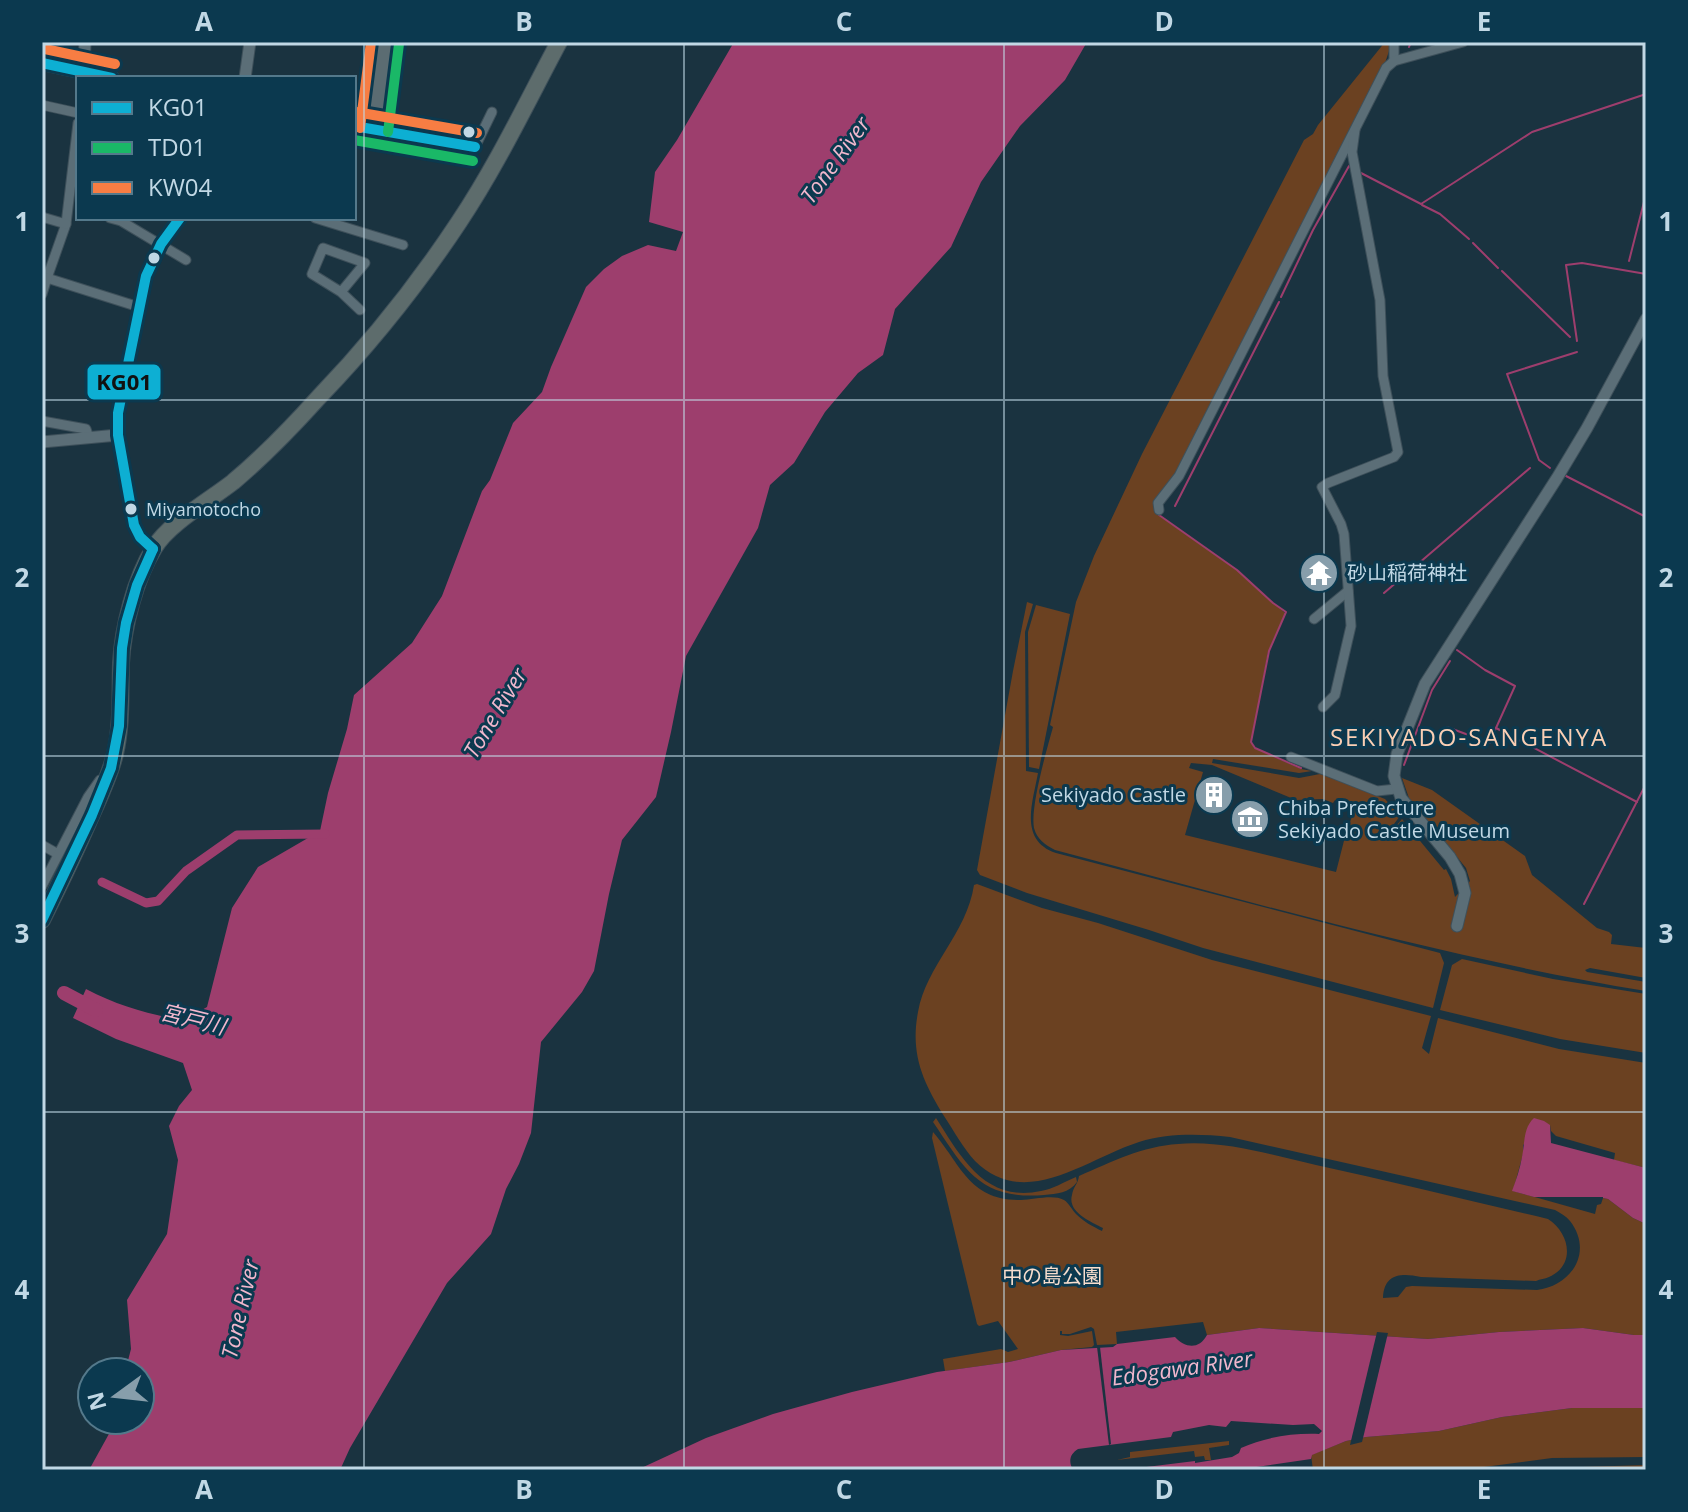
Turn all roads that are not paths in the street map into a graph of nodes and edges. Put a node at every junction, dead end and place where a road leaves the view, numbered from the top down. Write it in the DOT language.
graph roads {
  1 [pos="85,42"];
  2 [pos="250,42"];
  3 [pos="385,42"];
  4 [pos="559,42"];
  5 [pos="1394,42"];
  6 [pos="1463,42"];
  7 [pos="1394,61"];
  8 [pos="42,63"];
  9 [pos="84,75"];
  10 [pos="245,76"];
  11 [pos="42,105"];
  12 [pos="492,112"];
  13 [pos="76,113"];
  14 [pos="356,126"];
  15 [pos="374,130"];
  16 [pos="1355,130"];
  17 [pos="475,147"];
  18 [pos="76,157"];
  19 [pos="73,208"];
  20 [pos="42,217"];
  21 [pos="117,220"];
  22 [pos="179,220"];
  23 [pos="322,220"];
  24 [pos="66,224"];
  25 [pos="161,244"];
  26 [pos="403,245"];
  27 [pos="186,260"];
  28 [pos="47,278"];
  29 [pos="341,292"];
  30 [pos="42,294"];
  31 [pos="139,307"];
  32 [pos="360,310"];
  33 [pos="1646,319"];
  34 [pos="42,421"];
  35 [pos="118,435"];
  36 [pos="89,438"];
  37 [pos="42,442"];
  38 [pos="1159,510"];
  39 [pos="153,549"];
  40 [pos="1348,591"];
  41 [pos="1314,619"];
  42 [pos="1323,707"];
  43 [pos="1291,757"];
  44 [pos="109,775"];
  45 [pos="1396,789"];
  46 [pos="42,845"];
  47 [pos="58,854"];
  48 [pos="42,886"];
  49 [pos="42,920"];
  50 [pos="1457,926"];
  1 -- 9 [label="street"];
  2 -- 10 [label="street"];
  3 -- 15 [label="main road"];
  4 -- 39 [label="highway"];
  5 -- 7 [label="street"];
  6 -- 7 [label="street"];
  7 -- 16 [label="street"];
  8 -- 9 [label="main road"];
  11 -- 13 [label="street"];
  12 -- 17 [label="street"];
  14 -- 15 [label="main road"];
  15 -- 17 [label="street"];
  16 -- 38 [label="street"];
  16 -- 40 [label="street"];
  18 -- 19 [label="street"];
  19 -- 24 [label="street"];
  20 -- 24 [label="street"];
  21 -- 25 [label="street"];
  22 -- 25 [label="street"];
  23 -- 26 [label="street"];
  24 -- 28 [label="street"];
  25 -- 27 [label="street"];
  25 -- 31 [label="street"];
  28 -- 30 [label="street"];
  28 -- 31 [label="street"];
  29 -- 29 [label="street"];
  29 -- 32 [label="street"];
  31 -- 35 [label="street"];
  33 -- 45 [label="street"];
  34 -- 36 [label="street"];
  35 -- 36 [label="street"];
  35 -- 39 [label="street"];
  36 -- 37 [label="street"];
  39 -- 44 [label="highway"];
  40 -- 41 [label="street"];
  40 -- 42 [label="street"];
  43 -- 45 [label="street"];
  44 -- 47 [label="street"];
  44 -- 49 [label="highway"];
  45 -- 50 [label="street"];
  46 -- 47 [label="street"];
  47 -- 48 [label="street"];
}
